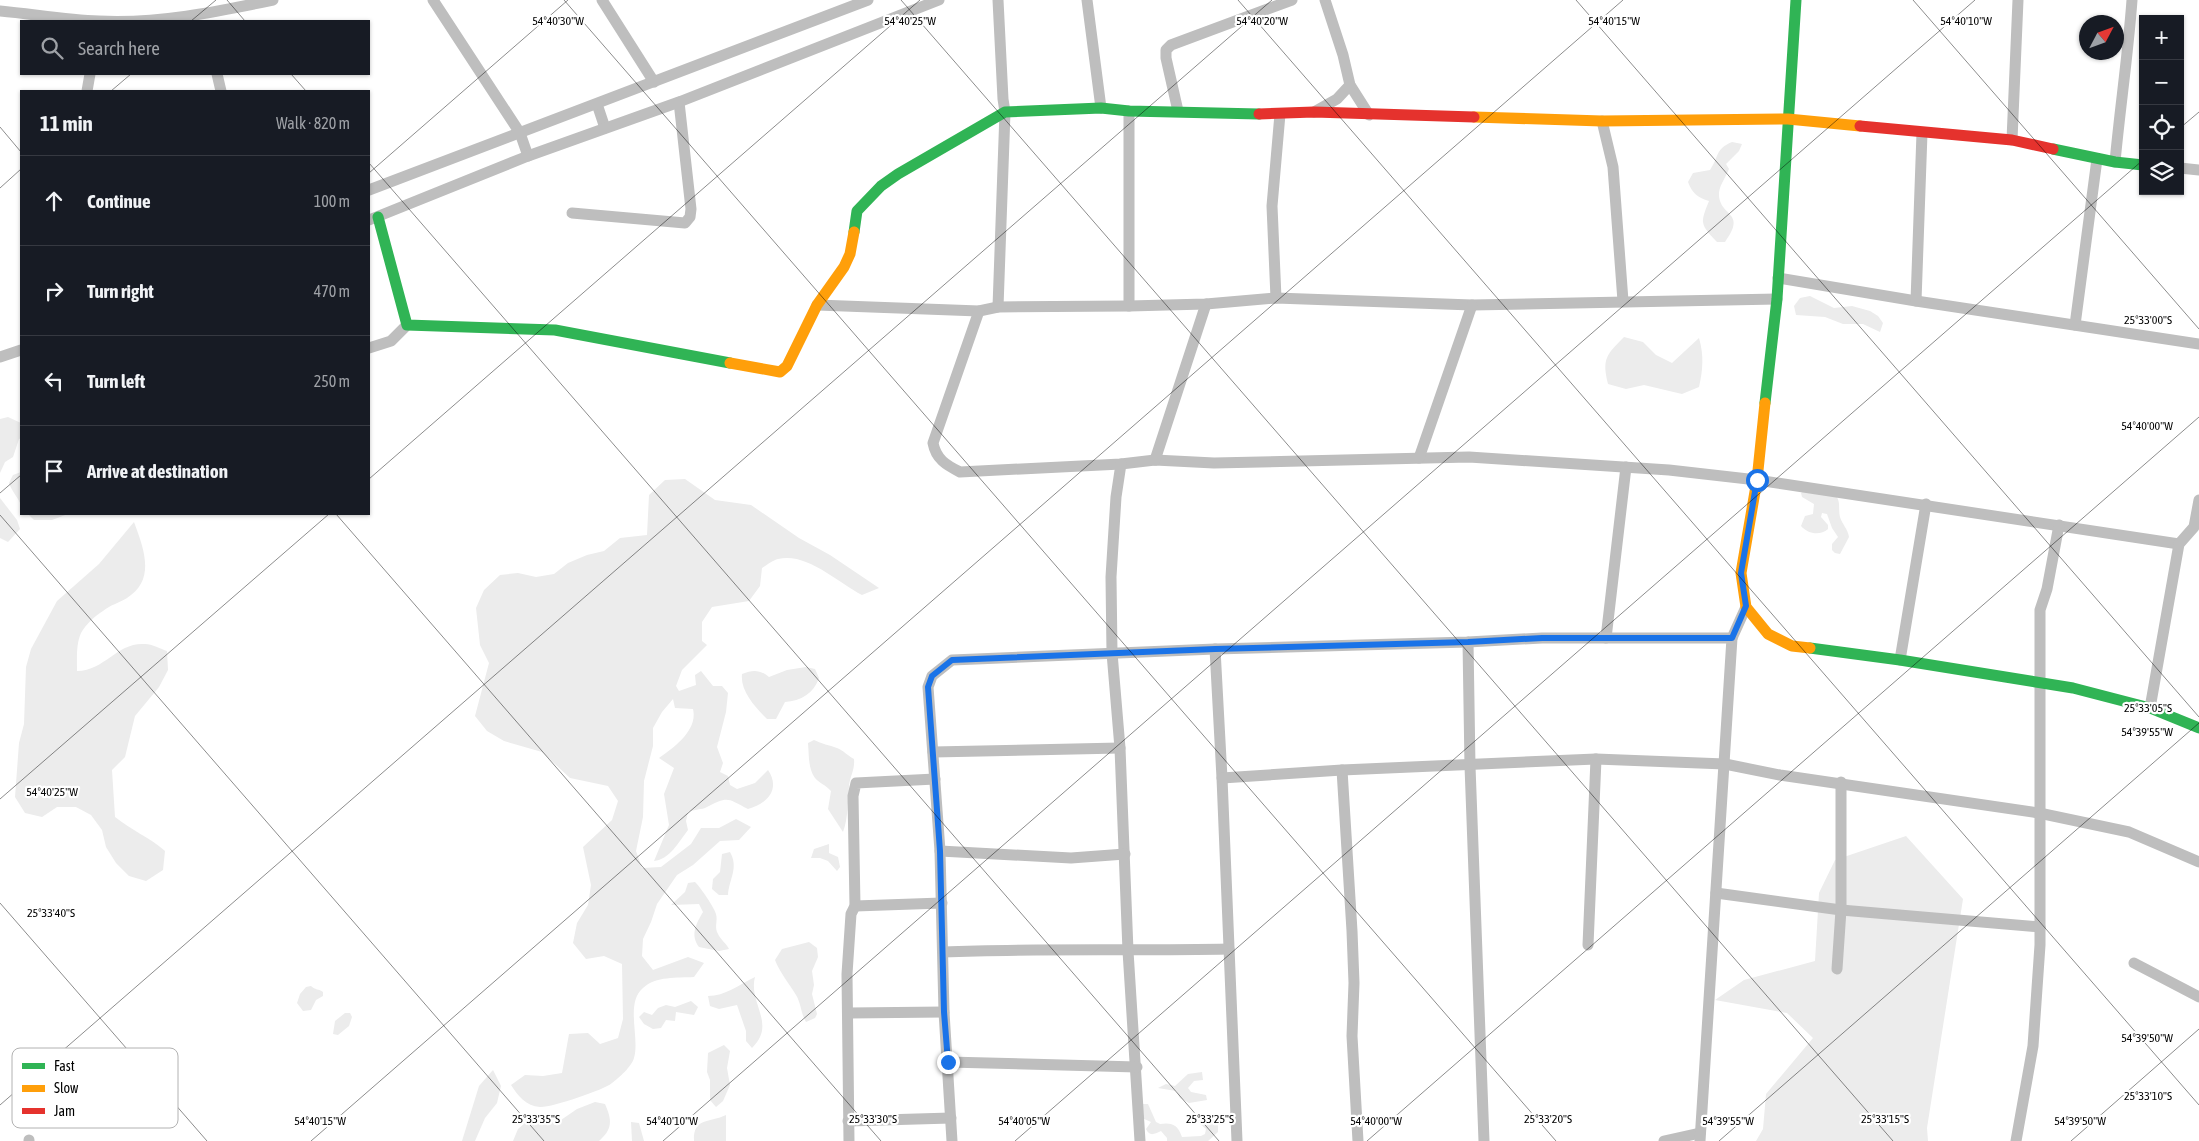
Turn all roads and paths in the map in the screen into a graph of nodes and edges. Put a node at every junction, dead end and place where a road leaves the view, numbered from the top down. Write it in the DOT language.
graph roads {
  1 [pos="273,0"];
  2 [pos="433,0"];
  3 [pos="602,0"];
  4 [pos="868,0"];
  5 [pos="939,0"];
  6 [pos="998,0"];
  7 [pos="1087,0"];
  8 [pos="1292,0"];
  9 [pos="1326,0"];
  10 [pos="1796,0"];
  11 [pos="2018,0"];
  12 [pos="2132,0"];
  13 [pos="0,11"];
  14 [pos="206,18"];
  15 [pos="88,20"];
  16 [pos="154,20"];
  17 [pos="90,75"];
  18 [pos="217,75"];
  19 [pos="654,82"];
  20 [pos="1350,85"];
  21 [pos="87,90"];
  22 [pos="221,90"];
  23 [pos="679,102"];
  24 [pos="597,104"];
  25 [pos="1100,108"];
  26 [pos="1129,111"];
  27 [pos="1178,111"];
  28 [pos="1005,112"];
  29 [pos="1314,112"];
  30 [pos="1280,114"];
  31 [pos="1369,115"];
  32 [pos="1788,120"];
  33 [pos="1602,121"];
  34 [pos="605,128"];
  35 [pos="520,133"];
  36 [pos="1922,133"];
  37 [pos="2012,140"];
  38 [pos="528,156"];
  39 [pos="2097,159"];
  40 [pos="2115,162"];
  41 [pos="2139,165"];
  42 [pos="2184,168"];
  43 [pos="2199,170"];
  44 [pos="370,190"];
  45 [pos="572,214"];
  46 [pos="373,219"];
  47 [pos="1778,278"];
  48 [pos="1276,298"];
  49 [pos="1777,299"];
  50 [pos="1623,301"];
  51 [pos="1916,301"];
  52 [pos="1206,304"];
  53 [pos="1472,305"];
  54 [pos="816,306"];
  55 [pos="1129,306"];
  56 [pos="998,307"];
  57 [pos="979,311"];
  58 [pos="408,325"];
  59 [pos="2075,326"];
  60 [pos="2199,344"];
  61 [pos="370,348"];
  62 [pos="20,350"];
  63 [pos="0,357"];
  64 [pos="1420,458"];
  65 [pos="1155,460"];
  66 [pos="1121,464"];
  67 [pos="1626,467"];
  68 [pos="1757,480"];
  69 [pos="2199,500"];
  70 [pos="1926,504"];
  71 [pos="2059,525"];
  72 [pos="2179,544"];
  73 [pos="1746,606"];
  74 [pos="1606,638"];
  75 [pos="1732,638"];
  76 [pos="1468,642"];
  77 [pos="1215,649"];
  78 [pos="1112,654"];
  79 [pos="1900,660"];
  80 [pos="2040,683"];
  81 [pos="2150,708"];
  82 [pos="2199,728"];
  83 [pos="1120,748"];
  84 [pos="933,752"];
  85 [pos="1596,759"];
  86 [pos="1725,764"];
  87 [pos="1470,766"];
  88 [pos="1342,770"];
  89 [pos="935,778"];
  90 [pos="1222,778"];
  91 [pos="1841,782"];
  92 [pos="2039,812"];
  93 [pos="940,851"];
  94 [pos="1125,854"];
  95 [pos="2199,862"];
  96 [pos="1716,893"];
  97 [pos="942,903"];
  98 [pos="855,906"];
  99 [pos="1841,910"];
  100 [pos="2040,927"];
  101 [pos="1588,945"];
  102 [pos="1229,949"];
  103 [pos="1128,951"];
  104 [pos="943,952"];
  105 [pos="2134,962"];
  106 [pos="1837,970"];
  107 [pos="2199,997"];
  108 [pos="944,1012"];
  109 [pos="849,1013"];
  110 [pos="948,1062"];
  111 [pos="1137,1067"];
  112 [pos="951,1118"];
  113 [pos="848,1121"];
  114 [pos="1700,1137"];
  115 [pos="849,1141"];
  116 [pos="952,1141"];
  117 [pos="1140,1141"];
  118 [pos="1237,1141"];
  119 [pos="1358,1141"];
  120 [pos="1484,1141"];
  121 [pos="1664,1141"];
  122 [pos="2016,1141"];
  1 -- 14 [label="street"];
  2 -- 35 [label="street"];
  3 -- 19 [label="street"];
  4 -- 19 [label="street"];
  5 -- 23 [label="street"];
  6 -- 28 [label="street"];
  7 -- 25 [label="street"];
  8 -- 27 [label="street"];
  9 -- 20 [label="street"];
  10 -- 32 [label="street"];
  11 -- 37 [label="street"];
  12 -- 40 [label="street"];
  13 -- 15 [label="street"];
  14 -- 16 [label="street"];
  17 -- 21 [label="street"];
  18 -- 22 [label="street"];
  19 -- 24 [label="street"];
  20 -- 29 [label="street"];
  20 -- 31 [label="street"];
  23 -- 34 [label="street"];
  23 -- 45 [label="street"];
  24 -- 34 [label="street"];
  24 -- 35 [label="street"];
  25 -- 26 [label="street"];
  25 -- 28 [label="street"];
  26 -- 27 [label="street"];
  26 -- 55 [label="street"];
  27 -- 30 [label="street"];
  28 -- 54 [label="street"];
  28 -- 56 [label="street"];
  29 -- 30 [label="street"];
  29 -- 31 [label="street"];
  30 -- 48 [label="street"];
  31 -- 33 [label="street"];
  32 -- 33 [label="street"];
  32 -- 36 [label="street"];
  32 -- 47 [label="street"];
  33 -- 50 [label="street"];
  34 -- 38 [label="street"];
  35 -- 38 [label="street"];
  35 -- 44 [label="street"];
  36 -- 37 [label="street"];
  36 -- 51 [label="street"];
  37 -- 39 [label="street"];
  38 -- 46 [label="street"];
  39 -- 40 [label="street"];
  39 -- 59 [label="street"];
  40 -- 41 [label="street"];
  42 -- 43 [label="street"];
  46 -- 58 [label="street"];
  47 -- 49 [label="street"];
  47 -- 51 [label="street"];
  48 -- 52 [label="street"];
  48 -- 53 [label="street"];
  49 -- 50 [label="street"];
  49 -- 68 [label="street"];
  50 -- 53 [label="street"];
  51 -- 59 [label="street"];
  52 -- 55 [label="street"];
  52 -- 65 [label="street"];
  53 -- 64 [label="street"];
  54 -- 57 [label="street"];
  54 -- 58 [label="street"];
  55 -- 56 [label="street"];
  56 -- 57 [label="street"];
  57 -- 66 [label="street"];
  58 -- 61 [label="street"];
  59 -- 60 [label="street"];
  62 -- 63 [label="street"];
  64 -- 65 [label="street"];
  64 -- 67 [label="street"];
  65 -- 66 [label="street"];
  66 -- 78 [label="street"];
  67 -- 68 [label="street"];
  67 -- 74 [label="street"];
  68 -- 70 [label="street"];
  68 -- 73 [label="street"];
  69 -- 72 [label="street"];
  70 -- 71 [label="street"];
  70 -- 79 [label="street"];
  71 -- 72 [label="street"];
  71 -- 80 [label="street"];
  72 -- 81 [label="street"];
  73 -- 75 [label="street"];
  73 -- 79 [label="street"];
  74 -- 75 [label="street"];
  74 -- 76 [label="street"];
  75 -- 86 [label="street"];
  76 -- 77 [label="street"];
  76 -- 87 [label="street"];
  77 -- 78 [label="street"];
  77 -- 90 [label="street"];
  78 -- 83 [label="street"];
  78 -- 84 [label="street"];
  79 -- 80 [label="street"];
  80 -- 81 [label="street"];
  80 -- 92 [label="street"];
  81 -- 82 [label="street"];
  83 -- 84 [label="street"];
  83 -- 94 [label="street"];
  84 -- 89 [label="street"];
  85 -- 86 [label="street"];
  85 -- 87 [label="street"];
  85 -- 101 [label="street"];
  86 -- 91 [label="street"];
  86 -- 96 [label="street"];
  87 -- 88 [label="street"];
  87 -- 120 [label="street"];
  88 -- 90 [label="street"];
  88 -- 119 [label="street"];
  89 -- 93 [label="street"];
  89 -- 98 [label="street"];
  90 -- 102 [label="street"];
  91 -- 92 [label="street"];
  91 -- 99 [label="street"];
  92 -- 95 [label="street"];
  92 -- 100 [label="street"];
  93 -- 94 [label="street"];
  93 -- 97 [label="street"];
  94 -- 103 [label="street"];
  96 -- 99 [label="street"];
  96 -- 114 [label="street"];
  97 -- 98 [label="street"];
  97 -- 104 [label="street"];
  98 -- 109 [label="street"];
  99 -- 100 [label="street"];
  99 -- 106 [label="street"];
  100 -- 122 [label="street"];
  102 -- 103 [label="street"];
  102 -- 118 [label="street"];
  103 -- 104 [label="street"];
  103 -- 111 [label="street"];
  104 -- 108 [label="street"];
  105 -- 107 [label="street"];
  108 -- 109 [label="street"];
  108 -- 110 [label="street"];
  109 -- 113 [label="street"];
  110 -- 111 [label="street"];
  110 -- 112 [label="street"];
  111 -- 117 [label="street"];
  112 -- 113 [label="street"];
  112 -- 116 [label="street"];
  113 -- 115 [label="street"];
  114 -- 121 [label="street"];
}
